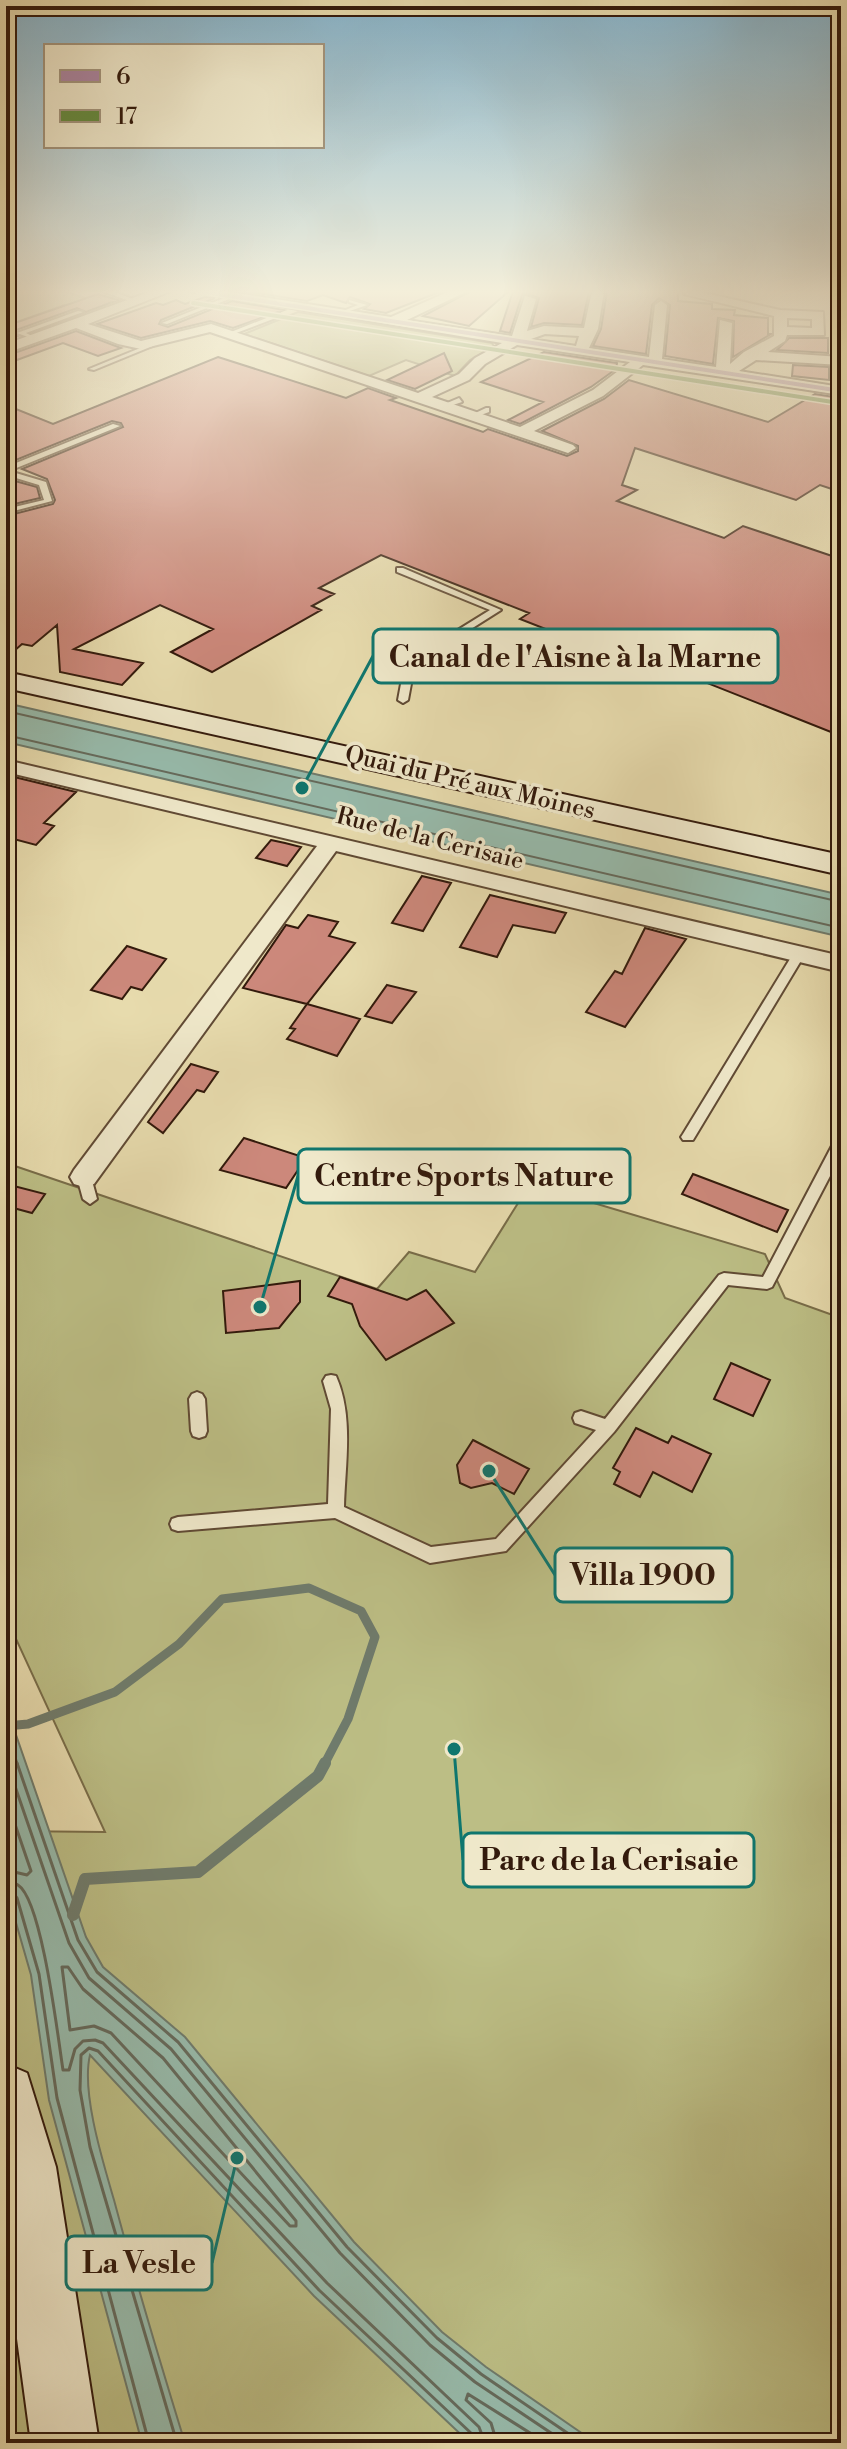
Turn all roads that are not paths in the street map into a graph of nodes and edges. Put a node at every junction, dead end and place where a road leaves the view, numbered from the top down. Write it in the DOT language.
graph roads {
  1 [pos="575,405"];
  2 [pos="444,406"];
  3 [pos="116,426"];
  4 [pos="521,432"];
  5 [pos="568,448"];
  6 [pos="6,471"];
  7 [pos="6,511"];
  8 [pos="400,570"];
  9 [pos="6,680"];
  10 [pos="403,700"];
  11 [pos="6,766"];
  12 [pos="331,842"];
  13 [pos="841,865"];
  14 [pos="799,954"];
  15 [pos="841,964"];
  16 [pos="688,1137"];
  17 [pos="841,1142"];
  18 [pos="87,1188"];
  19 [pos="331,1381"];
  20 [pos="197,1399"];
  21 [pos="581,1418"];
  22 [pos="608,1427"];
  23 [pos="199,1431"];
  24 [pos="336,1511"];
  25 [pos="178,1524"];
  26 [pos="6,2094"];
  27 [pos="65,2443"];
  1 -- 4 [label="street"];
  2 -- 4 [label="street"];
  3 -- 6 [label="lane"];
  4 -- 5 [label="street"];
  6 -- 7 [label="lane"];
  8 -- 10 [label="lane"];
  9 -- 13 [label="street, Quai du Pré aux Moines"];
  11 -- 12 [label="street, Rue de la Cerisaie"];
  12 -- 14 [label="street, Rue de la Cerisaie"];
  12 -- 18 [label="street"];
  14 -- 15 [label="street, Rue de la Cerisaie"];
  14 -- 16 [label="lane"];
  17 -- 22 [label="lane"];
  19 -- 24 [label="lane"];
  20 -- 23 [label="lane"];
  21 -- 22 [label="lane"];
  22 -- 24 [label="lane"];
  24 -- 25 [label="lane"];
  26 -- 27 [label="street"];
}
